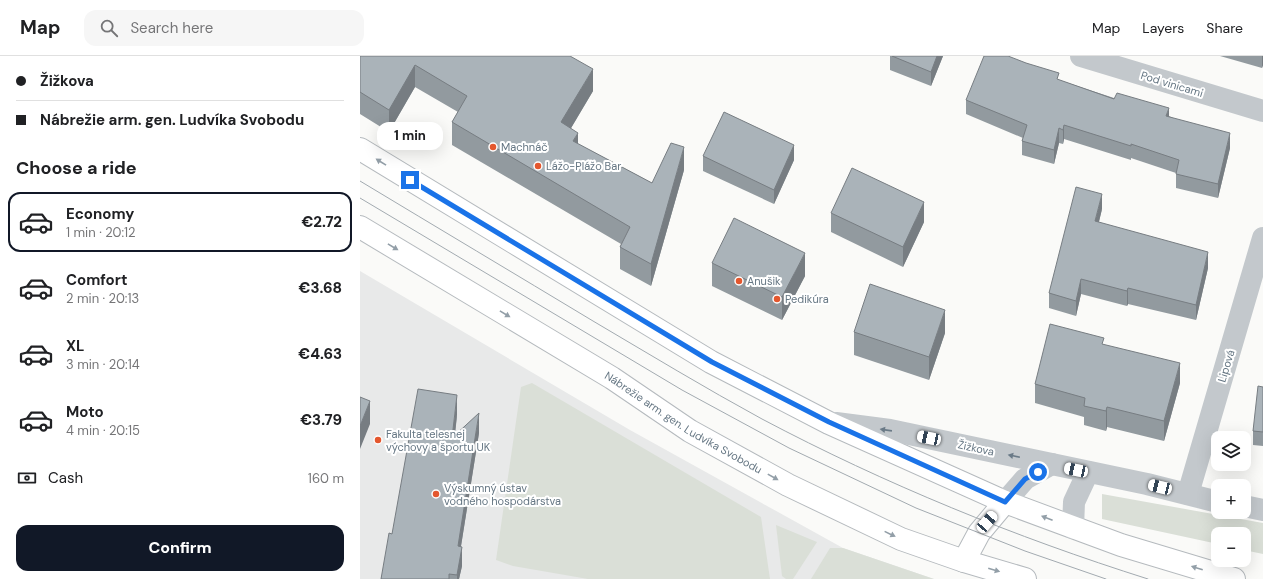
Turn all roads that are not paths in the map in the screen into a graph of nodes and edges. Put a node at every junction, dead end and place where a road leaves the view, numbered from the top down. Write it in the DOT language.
graph roads {
  1 [pos="1081,56"];
  2 [pos="1263,111"];
  3 [pos="360,149"];
  4 [pos="360,227"];
  5 [pos="1263,238"];
  6 [pos="829,422"];
  7 [pos="1052,464"];
  8 [pos="1088,472"];
  9 [pos="1188,494"];
  10 [pos="1211,500"];
  11 [pos="1005,502"];
  12 [pos="1251,507"];
  13 [pos="1263,510"];
  14 [pos="1074,528"];
  15 [pos="964,561"];
  16 [pos="1025,579"];
  17 [pos="1234,579"];
  1 -- 2 [label="street, Pod vinicami"];
  6 -- 3 [label="main road, one-way"];
  4 -- 15 [label="main road, Nábrežie arm. gen. Ludvíka Svobodu, one-way"];
  5 -- 9 [label="street, Lipová"];
  7 -- 6 [label="street, Žižkova, one-way"];
  6 -- 11 [label="main road"];
  7 -- 8 [label="street, Žižkova"];
  7 -- 11 [label="street"];
  8 -- 9 [label="street, Žižkova"];
  8 -- 14 [label="street"];
  9 -- 10 [label="street, Žižkova"];
  14 -- 11 [label="main road, one-way"];
  11 -- 15 [label="main road"];
  12 -- 13 [label="street"];
  17 -- 14 [label="main road, one-way"];
  15 -- 16 [label="main road, Nábrežie arm. gen. Ludvíka Svobodu, one-way"];
}
